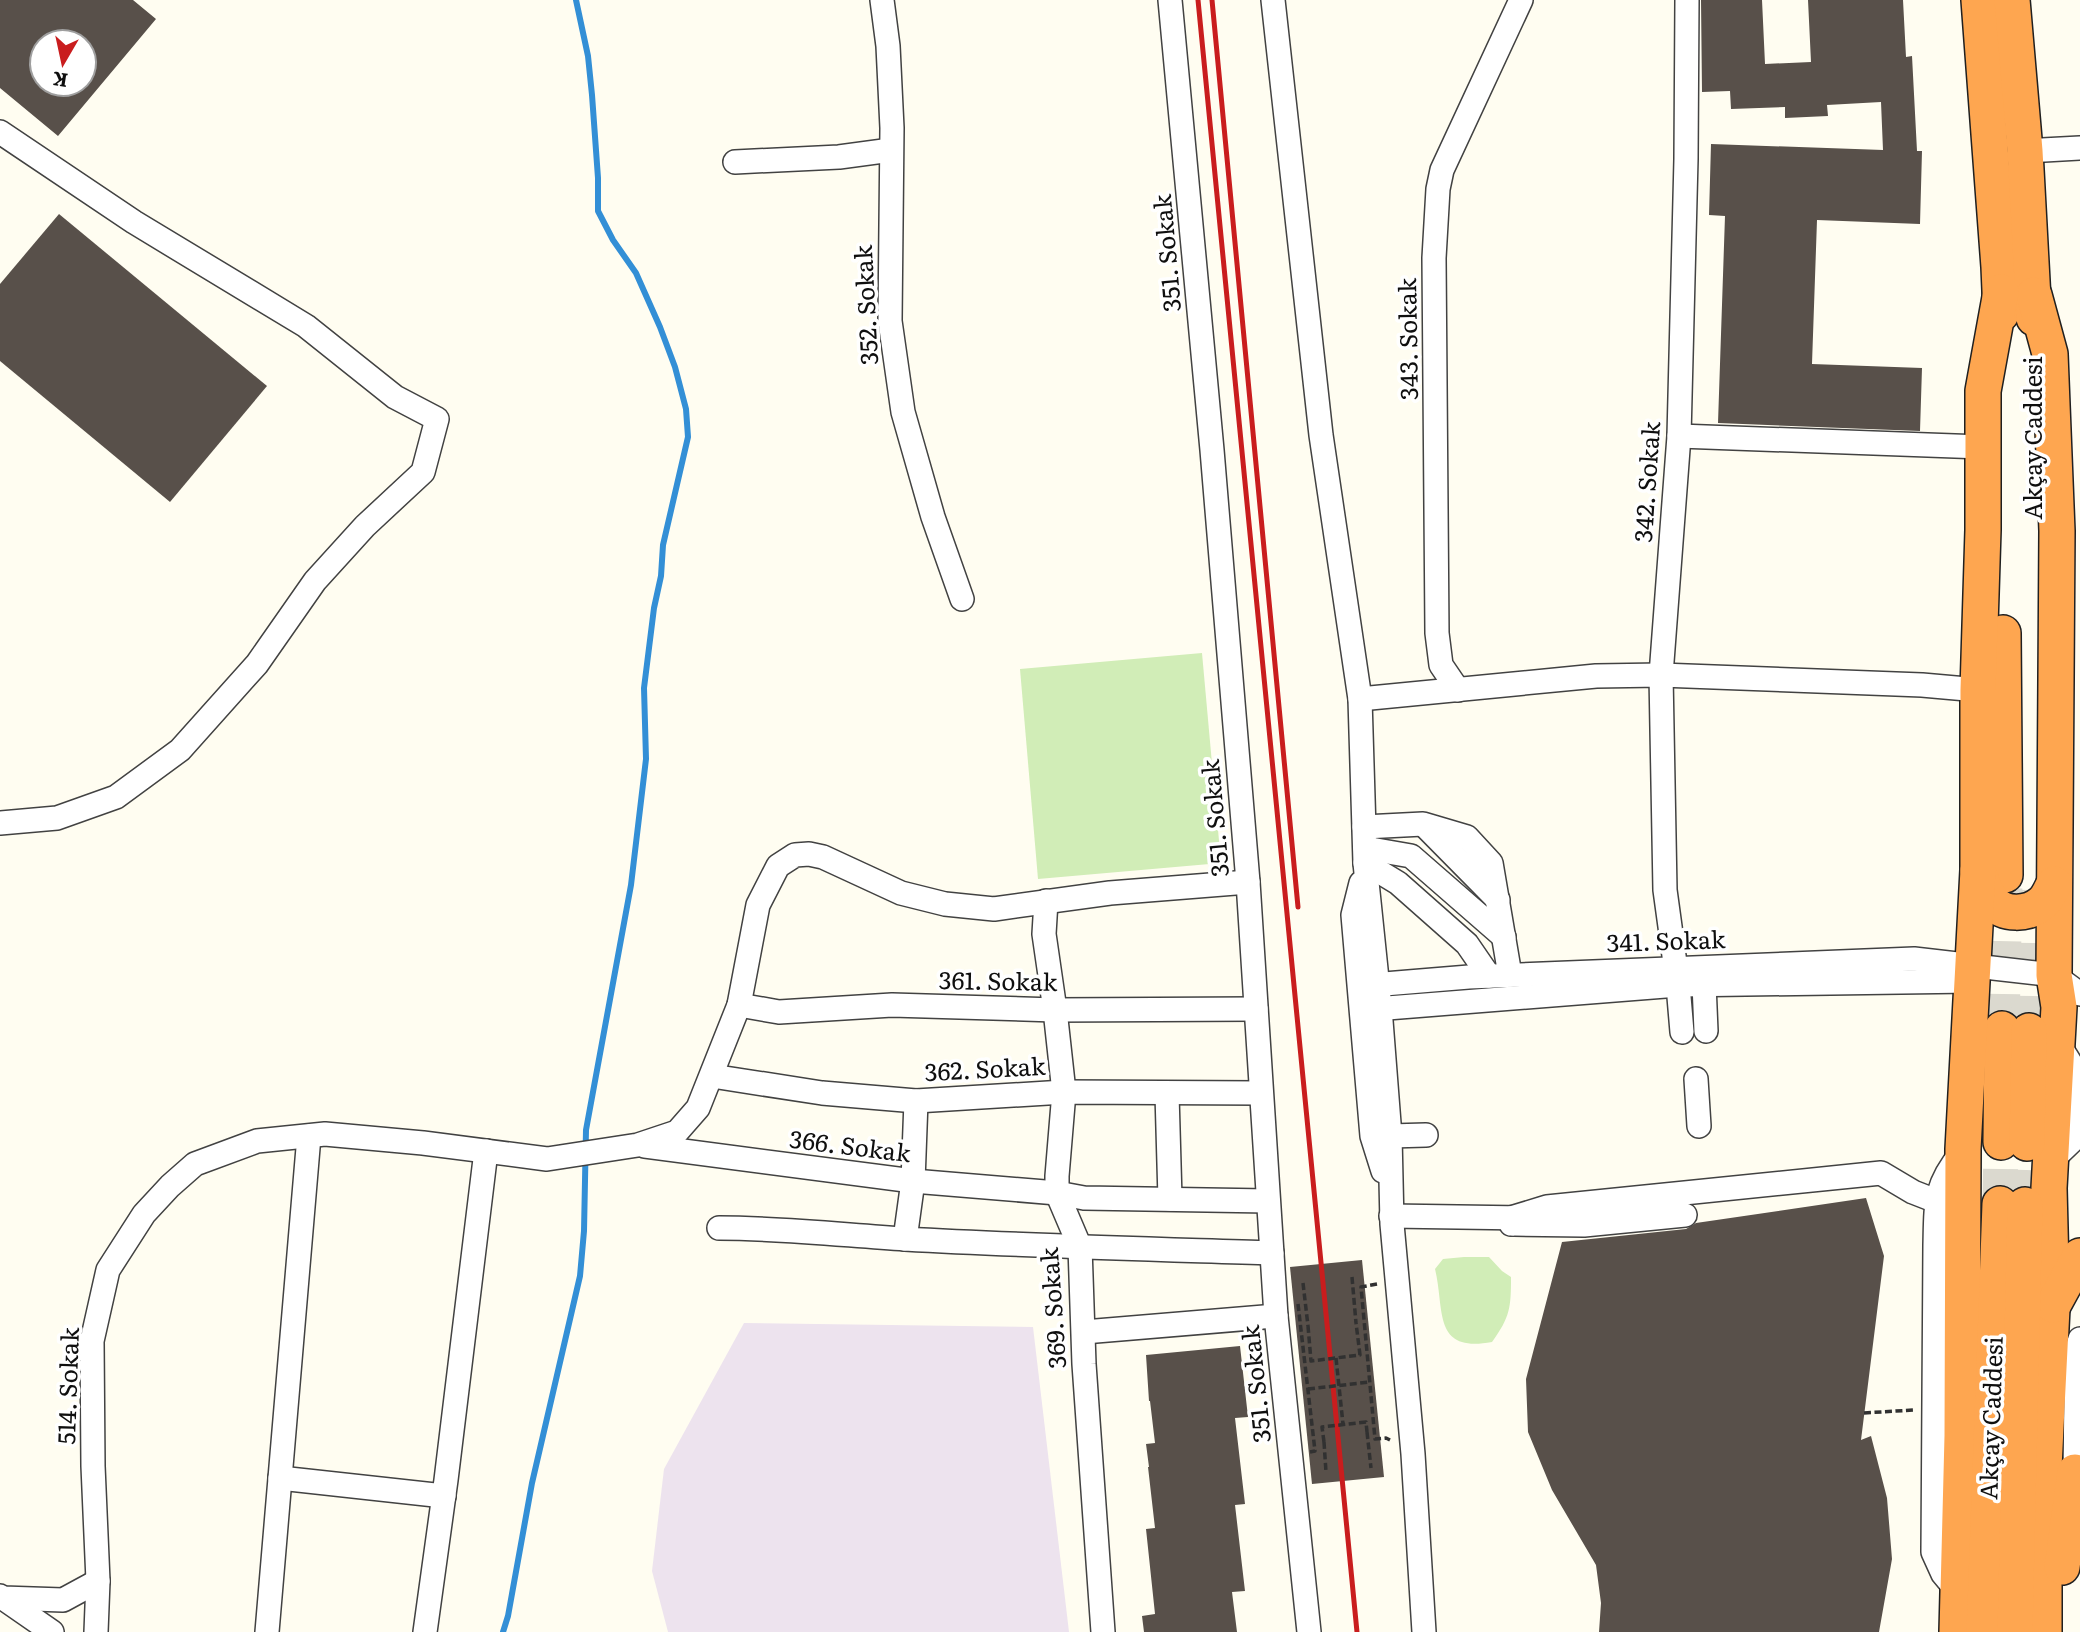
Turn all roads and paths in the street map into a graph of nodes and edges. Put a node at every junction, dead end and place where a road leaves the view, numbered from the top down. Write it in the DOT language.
graph roads {
  1 [pos="882,0"];
  2 [pos="1170,0"];
  3 [pos="1273,0"];
  4 [pos="1521,0"];
  5 [pos="1687,0"];
  6 [pos="1979,0"];
  7 [pos="2012,0"];
  8 [pos="0,132"];
  9 [pos="2080,148"];
  10 [pos="891,150"];
  11 [pos="2025,151"];
  12 [pos="735,162"];
  13 [pos="2018,293"];
  14 [pos="1679,436"];
  15 [pos="1982,447"];
  16 [pos="962,599"];
  17 [pos="1661,675"];
  18 [pos="1458,690"];
  19 [pos="1978,690"];
  20 [pos="1360,699"];
  21 [pos="0,823"];
  22 [pos="1365,846"];
  23 [pos="2017,876"];
  24 [pos="1248,882"];
  25 [pos="1046,901"];
  26 [pos="1504,937"];
  27 [pos="1973,973"];
  28 [pos="1499,975"];
  29 [pos="1677,976"];
  30 [pos="1704,984"];
  31 [pos="2067,984"];
  32 [pos="1369,985"];
  33 [pos="739,1005"];
  34 [pos="1256,1009"];
  35 [pos="1371,1009"];
  36 [pos="1055,1010"];
  37 [pos="1706,1031"];
  38 [pos="1682,1032"];
  39 [pos="2029,1034"];
  40 [pos="712,1076"];
  41 [pos="1696,1079"];
  42 [pos="1064,1093"];
  43 [pos="1261,1093"];
  44 [pos="1167,1094"];
  45 [pos="916,1101"];
  46 [pos="1699,1126"];
  47 [pos="1426,1135"];
  48 [pos="309,1136"];
  49 [pos="1390,1136"];
  50 [pos="638,1145"];
  51 [pos="1963,1149"];
  52 [pos="2026,1149"];
  53 [pos="486,1151"];
  54 [pos="913,1181"];
  55 [pos="1057,1193"];
  56 [pos="1170,1199"];
  57 [pos="1268,1200"];
  58 [pos="1936,1200"];
  59 [pos="1685,1210"];
  60 [pos="1391,1213"];
  61 [pos="1511,1221"];
  62 [pos="719,1228"];
  63 [pos="905,1239"];
  64 [pos="1080,1247"];
  65 [pos="1272,1253"];
  66 [pos="2080,1256"];
  67 [pos="1352,1277"];
  68 [pos="1397,1280"];
  69 [pos="1303,1283"];
  70 [pos="2052,1308"];
  71 [pos="1276,1316"];
  72 [pos="1302,1329"];
  73 [pos="1084,1332"];
  74 [pos="2071,1354"];
  75 [pos="1336,1358"];
  76 [pos="1370,1382"];
  77 [pos="1339,1385"];
  78 [pos="1308,1389"];
  79 [pos="1934,1408"];
  80 [pos="1864,1413"];
  81 [pos="1343,1424"];
  82 [pos="1375,1439"];
  83 [pos="1315,1451"];
  84 [pos="1371,1468"];
  85 [pos="2078,1468"];
  86 [pos="1326,1472"];
  87 [pos="280,1478"];
  88 [pos="444,1496"];
  89 [pos="98,1581"];
  90 [pos="1958,1592"];
  91 [pos="1,1597"];
  92 [pos="52,1632"];
  93 [pos="96,1632"];
  94 [pos="267,1632"];
  95 [pos="425,1632"];
  96 [pos="1103,1632"];
  97 [pos="1309,1632"];
  98 [pos="1424,1632"];
  99 [pos="1957,1632"];
  100 [pos="1984,1632"];
  101 [pos="2015,1632"];
  102 [pos="2046,1632"];
  1 -- 10 [label="street, 352. Sokak"];
  2 -- 24 [label="street, 351. Sokak"];
  3 -- 20 [label="street"];
  4 -- 18 [label="street, 343. Sokak"];
  5 -- 14 [label="street, 342. Sokak"];
  6 -- 13 [label="highway, Akçay Caddesi"];
  7 -- 11 [label="highway, Akçay Caddesi"];
  8 -- 21 [label="street"];
  9 -- 11 [label="street"];
  10 -- 12 [label="street"];
  10 -- 16 [label="street, 352. Sokak"];
  11 -- 13 [label="highway, Akçay Caddesi"];
  13 -- 15 [label="highway"];
  13 -- 23 [label="highway, Akçay Caddesi"];
  13 -- 23 [label="highway"];
  14 -- 15 [label="street"];
  14 -- 17 [label="street, 342. Sokak"];
  15 -- 19 [label="highway"];
  17 -- 18 [label="street"];
  17 -- 19 [label="street"];
  17 -- 29 [label="street, 342. Sokak"];
  18 -- 20 [label="street"];
  19 -- 23 [label="highway"];
  20 -- 22 [label="street"];
  22 -- 26 [label="street"];
  22 -- 26 [label="street"];
  22 -- 28 [label="street"];
  22 -- 32 [label="street"];
  23 -- 27 [label="highway"];
  23 -- 31 [label="highway"];
  24 -- 25 [label="street"];
  24 -- 34 [label="street, 351. Sokak"];
  25 -- 33 [label="street"];
  25 -- 36 [label="street, 369. Sokak"];
  26 -- 28 [label="street"];
  27 -- 29 [label="street, 341. Sokak"];
  27 -- 30 [label="street, 341. Sokak"];
  27 -- 31 [label="street"];
  27 -- 51 [label="highway"];
  28 -- 29 [label="street, 341. Sokak"];
  28 -- 32 [label="street, 341. Sokak"];
  29 -- 30 [label="street"];
  29 -- 35 [label="street, 341. Sokak"];
  29 -- 38 [label="street, 342. Sokak"];
  30 -- 37 [label="street"];
  31 -- 39 [label="highway"];
  32 -- 35 [label="street"];
  33 -- 36 [label="street, 361. Sokak"];
  33 -- 40 [label="street"];
  34 -- 36 [label="street, 361. Sokak"];
  34 -- 43 [label="street, 351. Sokak"];
  35 -- 49 [label="street"];
  35 -- 60 [label="street"];
  36 -- 42 [label="street, 369. Sokak"];
  39 -- 52 [label="highway"];
  39 -- 52 [label="highway"];
  40 -- 45 [label="street, 362. Sokak"];
  40 -- 50 [label="street"];
  41 -- 46 [label="street"];
  42 -- 44 [label="street, 362. Sokak"];
  42 -- 45 [label="street, 362. Sokak"];
  42 -- 55 [label="street, 369. Sokak"];
  43 -- 44 [label="street, 362. Sokak"];
  43 -- 57 [label="street, 351. Sokak"];
  44 -- 56 [label="street"];
  45 -- 54 [label="street"];
  47 -- 49 [label="street"];
  48 -- 53 [label="street, 514. Sokak"];
  48 -- 87 [label="street"];
  48 -- 89 [label="street, 514. Sokak"];
  49 -- 60 [label="street"];
  50 -- 53 [label="street, 514. Sokak"];
  50 -- 54 [label="street, 366. Sokak"];
  51 -- 58 [label="street"];
  51 -- 90 [label="highway"];
  52 -- 70 [label="highway"];
  53 -- 88 [label="street"];
  54 -- 55 [label="street, 366. Sokak"];
  54 -- 63 [label="street"];
  55 -- 56 [label="street, 366. Sokak"];
  55 -- 64 [label="street, 369. Sokak"];
  56 -- 57 [label="street, 366. Sokak"];
  57 -- 65 [label="street, 351. Sokak"];
  58 -- 61 [label="street"];
  58 -- 79 [label="street"];
  59 -- 61 [label="street"];
  60 -- 61 [label="street"];
  60 -- 68 [label="street"];
  62 -- 63 [label="street"];
  63 -- 64 [label="street"];
  64 -- 65 [label="street"];
  64 -- 73 [label="street, 369. Sokak"];
  65 -- 71 [label="street, 351. Sokak"];
  66 -- 70 [label="highway"];
  67 -- 75 [label="path, bridge"];
  68 -- 76 [label="path"];
  68 -- 98 [label="street"];
  69 -- 75 [label="path, bridge"];
  70 -- 74 [label="highway"];
  71 -- 73 [label="street"];
  71 -- 97 [label="street, 351. Sokak"];
  72 -- 78 [label="path"];
  73 -- 96 [label="street, 369. Sokak"];
  74 -- 85 [label="street"];
  74 -- 102 [label="highway"];
  75 -- 77 [label="path"];
  76 -- 77 [label="path, bridge"];
  76 -- 82 [label="path"];
  77 -- 78 [label="path, bridge"];
  77 -- 81 [label="path"];
  78 -- 83 [label="path"];
  79 -- 80 [label="path"];
  79 -- 90 [label="street"];
  81 -- 84 [label="path, bridge"];
  81 -- 86 [label="path, bridge"];
  85 -- 102 [label="highway"];
  87 -- 88 [label="street"];
  87 -- 94 [label="street"];
  88 -- 95 [label="street"];
  89 -- 91 [label="street"];
  89 -- 93 [label="street, 514. Sokak"];
  90 -- 99 [label="highway"];
  91 -- 92 [label="street"];
  100 -- 101 [label="highway, Akçay Caddesi"];
}
